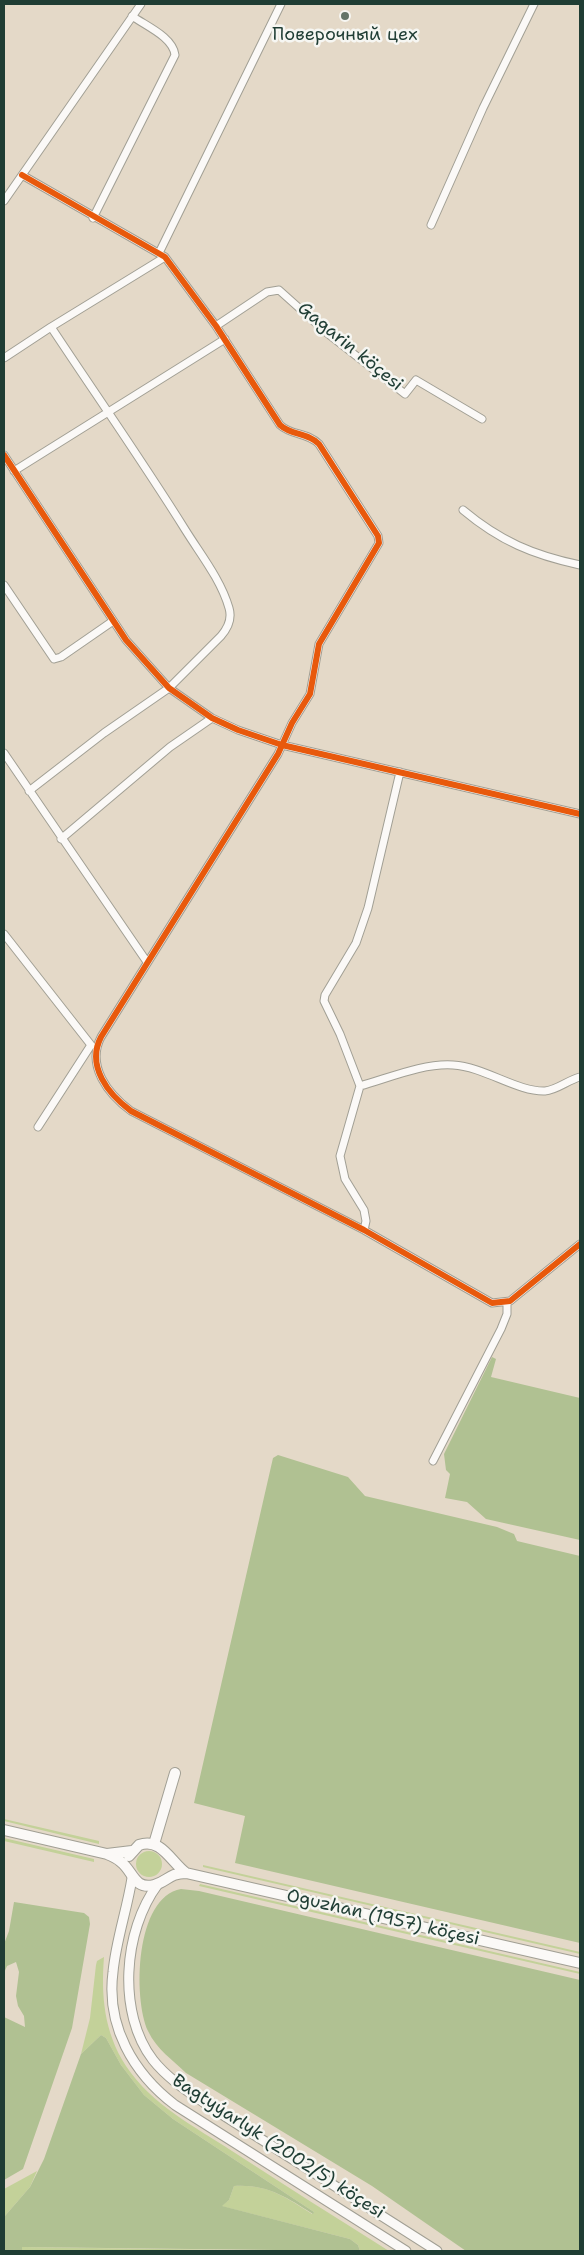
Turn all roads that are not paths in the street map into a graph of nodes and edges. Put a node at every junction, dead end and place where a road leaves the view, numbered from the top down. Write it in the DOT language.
graph roads {
  1 [pos="141,4"];
  2 [pos="281,4"];
  3 [pos="534,4"];
  4 [pos="132,16"];
  5 [pos="22,175"];
  6 [pos="4,201"];
  7 [pos="93,218"];
  8 [pos="431,225"];
  9 [pos="162,255"];
  10 [pos="216,326"];
  11 [pos="51,327"];
  12 [pos="225,339"];
  13 [pos="4,358"];
  14 [pos="108,412"];
  15 [pos="482,419"];
  16 [pos="4,456"];
  17 [pos="14,471"];
  18 [pos="462,510"];
  19 [pos="580,565"];
  20 [pos="4,585"];
  21 [pos="113,621"];
  22 [pos="169,688"];
  23 [pos="212,718"];
  24 [pos="282,745"];
  25 [pos="4,753"];
  26 [pos="400,772"];
  27 [pos="29,791"];
  28 [pos="580,814"];
  29 [pos="61,838"];
  30 [pos="4,934"];
  31 [pos="147,962"];
  32 [pos="580,1077"];
  33 [pos="360,1086"];
  34 [pos="38,1127"];
  35 [pos="364,1230"];
  36 [pos="580,1244"];
  37 [pos="507,1302"];
  38 [pos="433,1461"];
  39 [pos="175,1774"];
  40 [pos="4,1830"];
  41 [pos="154,1844"];
  42 [pos="132,1851"];
  43 [pos="107,1854"];
  44 [pos="168,1855"];
  45 [pos="186,1873"];
  46 [pos="130,1874"];
  47 [pos="162,1881"];
  48 [pos="580,1963"];
  49 [pos="406,2251"];
  50 [pos="437,2251"];
  1 -- 4 [label="street"];
  2 -- 9 [label="street"];
  3 -- 8 [label="street"];
  4 -- 5 [label="street"];
  4 -- 7 [label="street"];
  5 -- 6 [label="street"];
  5 -- 7 [label="street"];
  7 -- 9 [label="street"];
  9 -- 10 [label="street"];
  9 -- 11 [label="street"];
  10 -- 12 [label="street"];
  10 -- 15 [label="street, Gagarin köçesi"];
  11 -- 13 [label="street"];
  11 -- 14 [label="street"];
  12 -- 14 [label="street"];
  12 -- 24 [label="street"];
  14 -- 17 [label="street"];
  14 -- 22 [label="street"];
  16 -- 17 [label="street"];
  17 -- 21 [label="street"];
  18 -- 19 [label="street"];
  20 -- 21 [label="street"];
  21 -- 22 [label="street"];
  22 -- 23 [label="street"];
  22 -- 27 [label="street"];
  23 -- 24 [label="street"];
  23 -- 29 [label="street"];
  24 -- 26 [label="street"];
  24 -- 31 [label="street"];
  25 -- 27 [label="street"];
  26 -- 28 [label="street"];
  26 -- 33 [label="street"];
  27 -- 29 [label="street"];
  29 -- 31 [label="street"];
  30 -- 34 [label="street"];
  31 -- 35 [label="street"];
  32 -- 33 [label="street"];
  33 -- 35 [label="street"];
  35 -- 37 [label="street"];
  36 -- 37 [label="street"];
  37 -- 38 [label="street"];
  39 -- 41 [label="main road"];
  40 -- 43 [label="main road, Oguzhan (1957) köçesi"];
  41 -- 42 [label="main road, Oguzhan (1957) köçesi"];
  41 -- 44 [label="main road"];
  42 -- 43 [label="main road, Oguzhan (1957) köçesi"];
  42 -- 46 [label="main road"];
  43 -- 46 [label="main road, Oguzhan (1957) köçesi"];
  44 -- 45 [label="main road"];
  44 -- 47 [label="main road"];
  45 -- 47 [label="main road, Oguzhan (1957) köçesi"];
  45 -- 48 [label="main road, Oguzhan (1957) köçesi"];
  46 -- 47 [label="main road, Oguzhan (1957) köçesi"];
  46 -- 49 [label="street, Bagtyýarlyk (2002/5) köçesi"];
  47 -- 50 [label="street, Bagtyýarlyk (2002/5) köçesi"];
}
